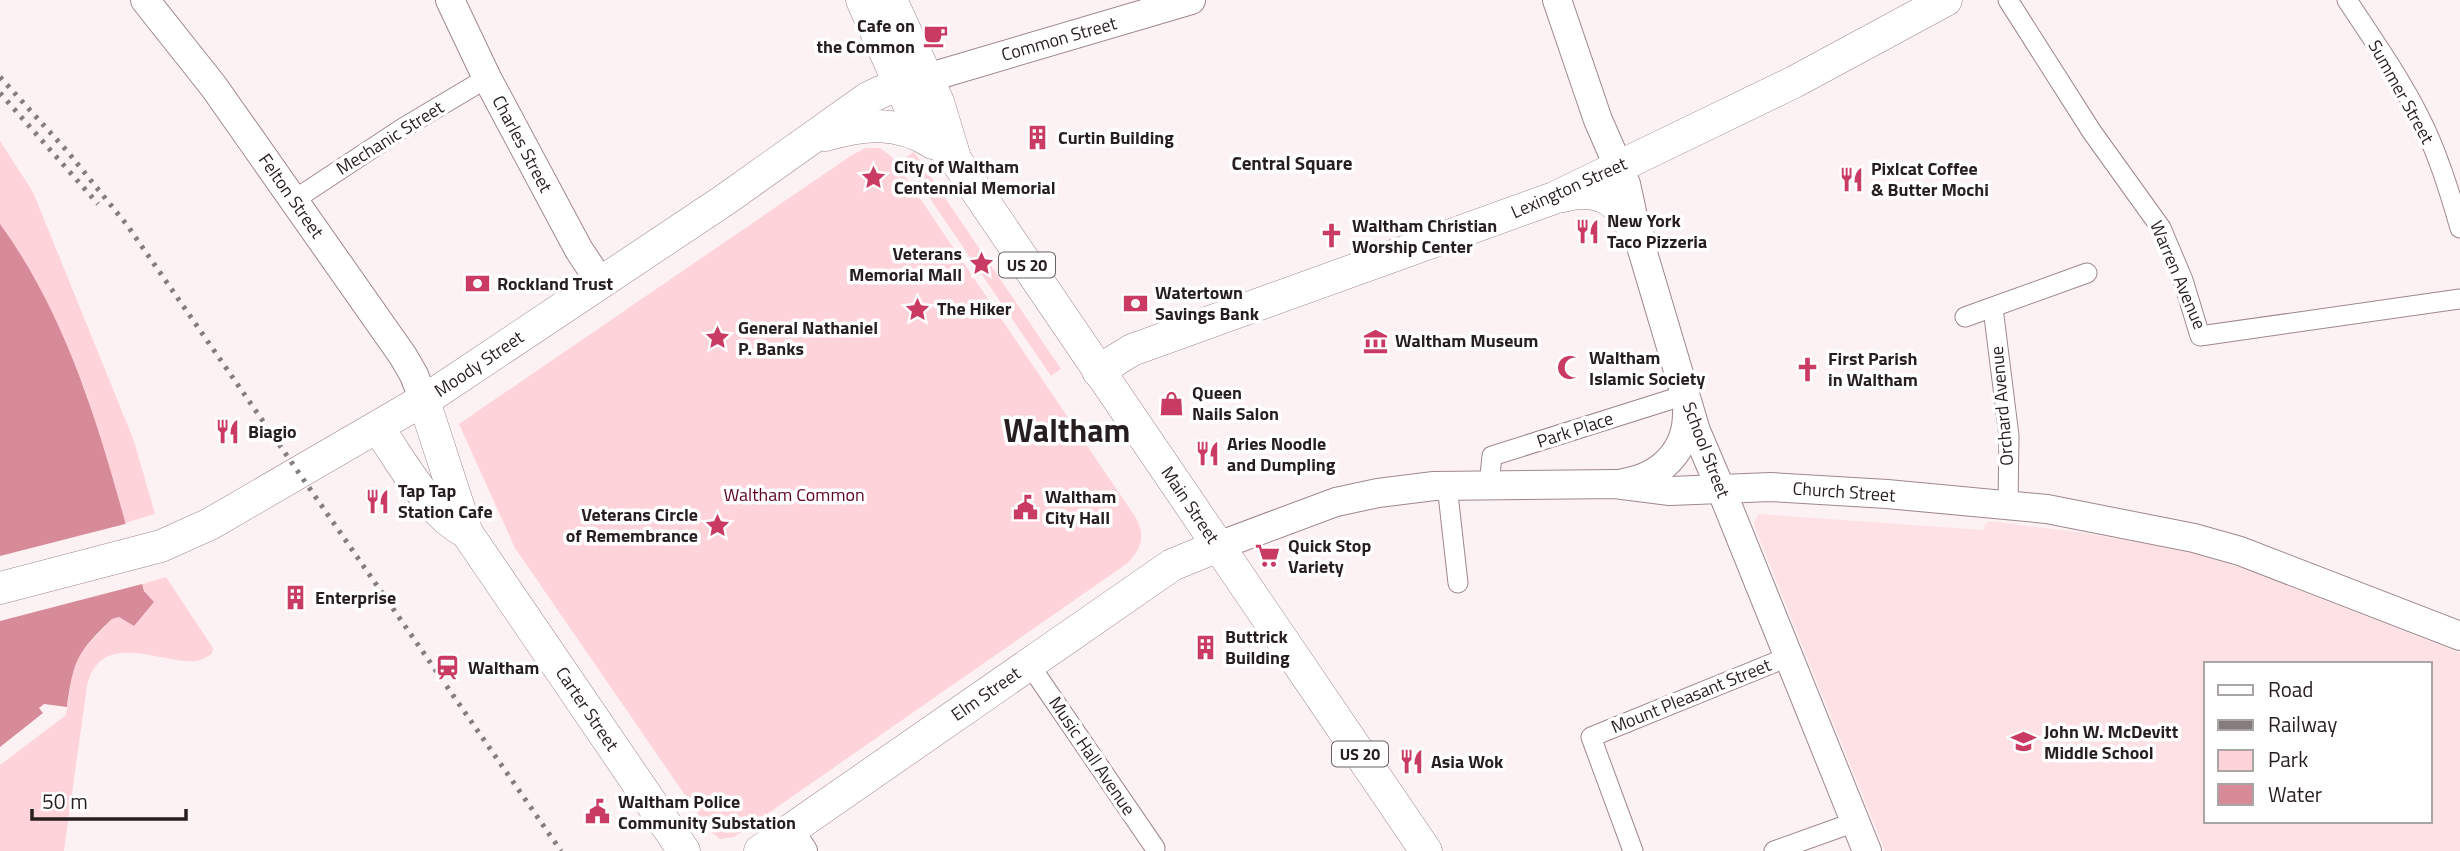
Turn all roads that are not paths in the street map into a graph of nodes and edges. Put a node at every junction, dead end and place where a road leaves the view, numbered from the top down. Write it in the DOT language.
graph roads {
  1 [pos="145,0"];
  2 [pos="450,0"];
  3 [pos="862,0"];
  4 [pos="891,0"];
  5 [pos="1191,0"];
  6 [pos="1557,0"];
  7 [pos="1946,0"];
  8 [pos="2008,0"];
  9 [pos="2347,0"];
  10 [pos="486,78"];
  11 [pos="913,82"];
  12 [pos="810,139"];
  13 [pos="955,159"];
  14 [pos="1619,166"];
  15 [pos="1554,198"];
  16 [pos="294,200"];
  17 [pos="2460,228"];
  18 [pos="1640,240"];
  19 [pos="2087,272"];
  20 [pos="601,283"];
  21 [pos="2460,299"];
  22 [pos="1993,308"];
  23 [pos="1965,317"];
  24 [pos="1098,370"];
  25 [pos="1685,395"];
  26 [pos="424,401"];
  27 [pos="379,428"];
  28 [pos="1615,484"];
  29 [pos="1447,485"];
  30 [pos="1489,485"];
  31 [pos="1721,489"];
  32 [pos="2008,504"];
  33 [pos="467,533"];
  34 [pos="1218,546"];
  35 [pos="1458,583"];
  36 [pos="0,588"];
  37 [pos="2460,636"];
  38 [pos="1788,657"];
  39 [pos="1029,664"];
  40 [pos="1855,822"];
  41 [pos="796,841"];
  42 [pos="1155,848"];
  43 [pos="684,851"];
  44 [pos="760,851"];
  45 [pos="1426,851"];
  46 [pos="1633,851"];
  47 [pos="1774,851"];
  48 [pos="1867,851"];
  1 -- 16 [label="street, Felton Street"];
  2 -- 10 [label="street, Charles Street"];
  3 -- 11 [label="main road, Main Street / US 20"];
  4 -- 11 [label="main road, Main Street / US 20"];
  5 -- 11 [label="street, Common Street"];
  6 -- 14 [label="street, School Street"];
  7 -- 14 [label="main road, Lexington Street"];
  8 -- 21 [label="street, Warren Avenue"];
  9 -- 17 [label="street, Summer Street"];
  10 -- 16 [label="street, Mechanic Street"];
  10 -- 20 [label="street, Charles Street"];
  11 -- 12 [label="main road, Moody Street"];
  11 -- 13 [label="main road, Main Street / US 20"];
  12 -- 13 [label="main road"];
  12 -- 20 [label="main road, Moody Street"];
  13 -- 24 [label="main road, Main Street / US 20"];
  14 -- 15 [label="main road, Lexington Street"];
  14 -- 18 [label="street, School Street"];
  15 -- 18 [label="main road"];
  15 -- 24 [label="main road, Lexington Street"];
  16 -- 26 [label="street, Felton Street"];
  18 -- 25 [label="street, School Street"];
  19 -- 22 [label="street"];
  20 -- 26 [label="main road, Moody Street"];
  22 -- 23 [label="street"];
  22 -- 32 [label="street, Orchard Avenue"];
  24 -- 34 [label="main road, Main Street / US 20"];
  25 -- 28 [label="street"];
  25 -- 30 [label="street, Park Place"];
  25 -- 31 [label="street, School Street"];
  26 -- 27 [label="main road, Moody Street"];
  26 -- 33 [label="main road, Carter Street"];
  27 -- 33 [label="main road, Carter Street"];
  27 -- 36 [label="main road, Moody Street"];
  28 -- 30 [label="street, Church Street"];
  28 -- 31 [label="street, Church Street"];
  29 -- 30 [label="street, Church Street"];
  29 -- 34 [label="street, Church Street"];
  29 -- 35 [label="street"];
  31 -- 32 [label="street, Church Street"];
  31 -- 38 [label="street, School Street"];
  32 -- 37 [label="street, Church Street"];
  33 -- 43 [label="main road, Carter Street"];
  34 -- 39 [label="main road, Elm Street"];
  34 -- 45 [label="main road, Main Street / US 20"];
  38 -- 40 [label="street, School Street"];
  38 -- 46 [label="street, Mount Pleasant Street"];
  39 -- 41 [label="main road, Elm Street"];
  39 -- 42 [label="street, Music Hall Avenue"];
  40 -- 47 [label="street"];
  40 -- 48 [label="street, School Street"];
  41 -- 44 [label="main road, Elm Street"];
}
